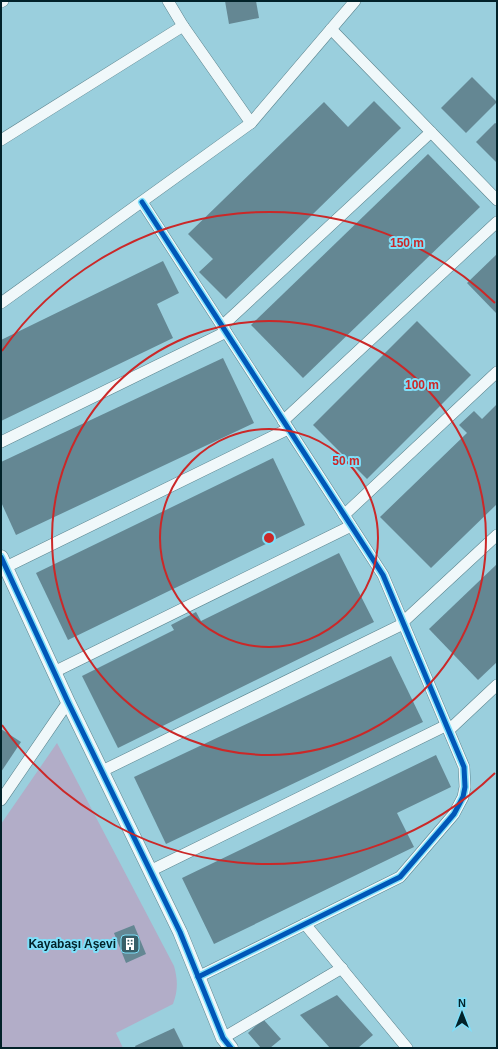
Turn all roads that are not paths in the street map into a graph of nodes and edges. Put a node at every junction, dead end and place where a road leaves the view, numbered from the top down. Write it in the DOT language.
graph roads {
  1 [pos="168,1"];
  2 [pos="340,1"];
  3 [pos="355,1"];
  4 [pos="347,10"];
  5 [pos="183,26"];
  6 [pos="331,29"];
  7 [pos="251,124"];
  8 [pos="431,132"];
  9 [pos="1,140"];
  10 [pos="497,200"];
  11 [pos="142,202"];
  12 [pos="497,222"];
  13 [pos="1,302"];
  14 [pos="224,329"];
  15 [pos="497,372"];
  16 [pos="286,425"];
  17 [pos="1,442"];
  18 [pos="344,515"];
  19 [pos="351,526"];
  20 [pos="497,534"];
  21 [pos="3,562"];
  22 [pos="403,623"];
  23 [pos="54,672"];
  24 [pos="497,686"];
  25 [pos="68,702"];
  26 [pos="448,728"];
  27 [pos="102,772"];
  28 [pos="1,800"];
  29 [pos="150,871"];
  30 [pos="305,924"];
  31 [pos="342,968"];
  32 [pos="198,977"];
  33 [pos="227,1043"];
  34 [pos="407,1048"];
  1 -- 5 [label="street"];
  2 -- 4 [label="street"];
  3 -- 4 [label="street"];
  4 -- 6 [label="street"];
  5 -- 7 [label="street"];
  5 -- 9 [label="street"];
  6 -- 7 [label="street"];
  6 -- 8 [label="street"];
  7 -- 11 [label="street"];
  8 -- 10 [label="street"];
  8 -- 14 [label="street"];
  11 -- 13 [label="street"];
  11 -- 14 [label="street"];
  12 -- 16 [label="street"];
  14 -- 16 [label="street"];
  14 -- 17 [label="street"];
  15 -- 18 [label="street"];
  16 -- 18 [label="street"];
  16 -- 21 [label="street"];
  18 -- 19 [label="street"];
  19 -- 22 [label="street"];
  19 -- 23 [label="street"];
  20 -- 22 [label="street"];
  21 -- 23 [label="street"];
  22 -- 26 [label="street"];
  22 -- 27 [label="street"];
  23 -- 25 [label="street"];
  24 -- 26 [label="street"];
  25 -- 27 [label="street"];
  25 -- 28 [label="street"];
  26 -- 29 [label="street"];
  26 -- 30 [label="street"];
  27 -- 29 [label="street"];
  29 -- 32 [label="street"];
  30 -- 31 [label="street"];
  30 -- 32 [label="street"];
  31 -- 33 [label="street"];
  31 -- 34 [label="street"];
  32 -- 33 [label="street"];
}
